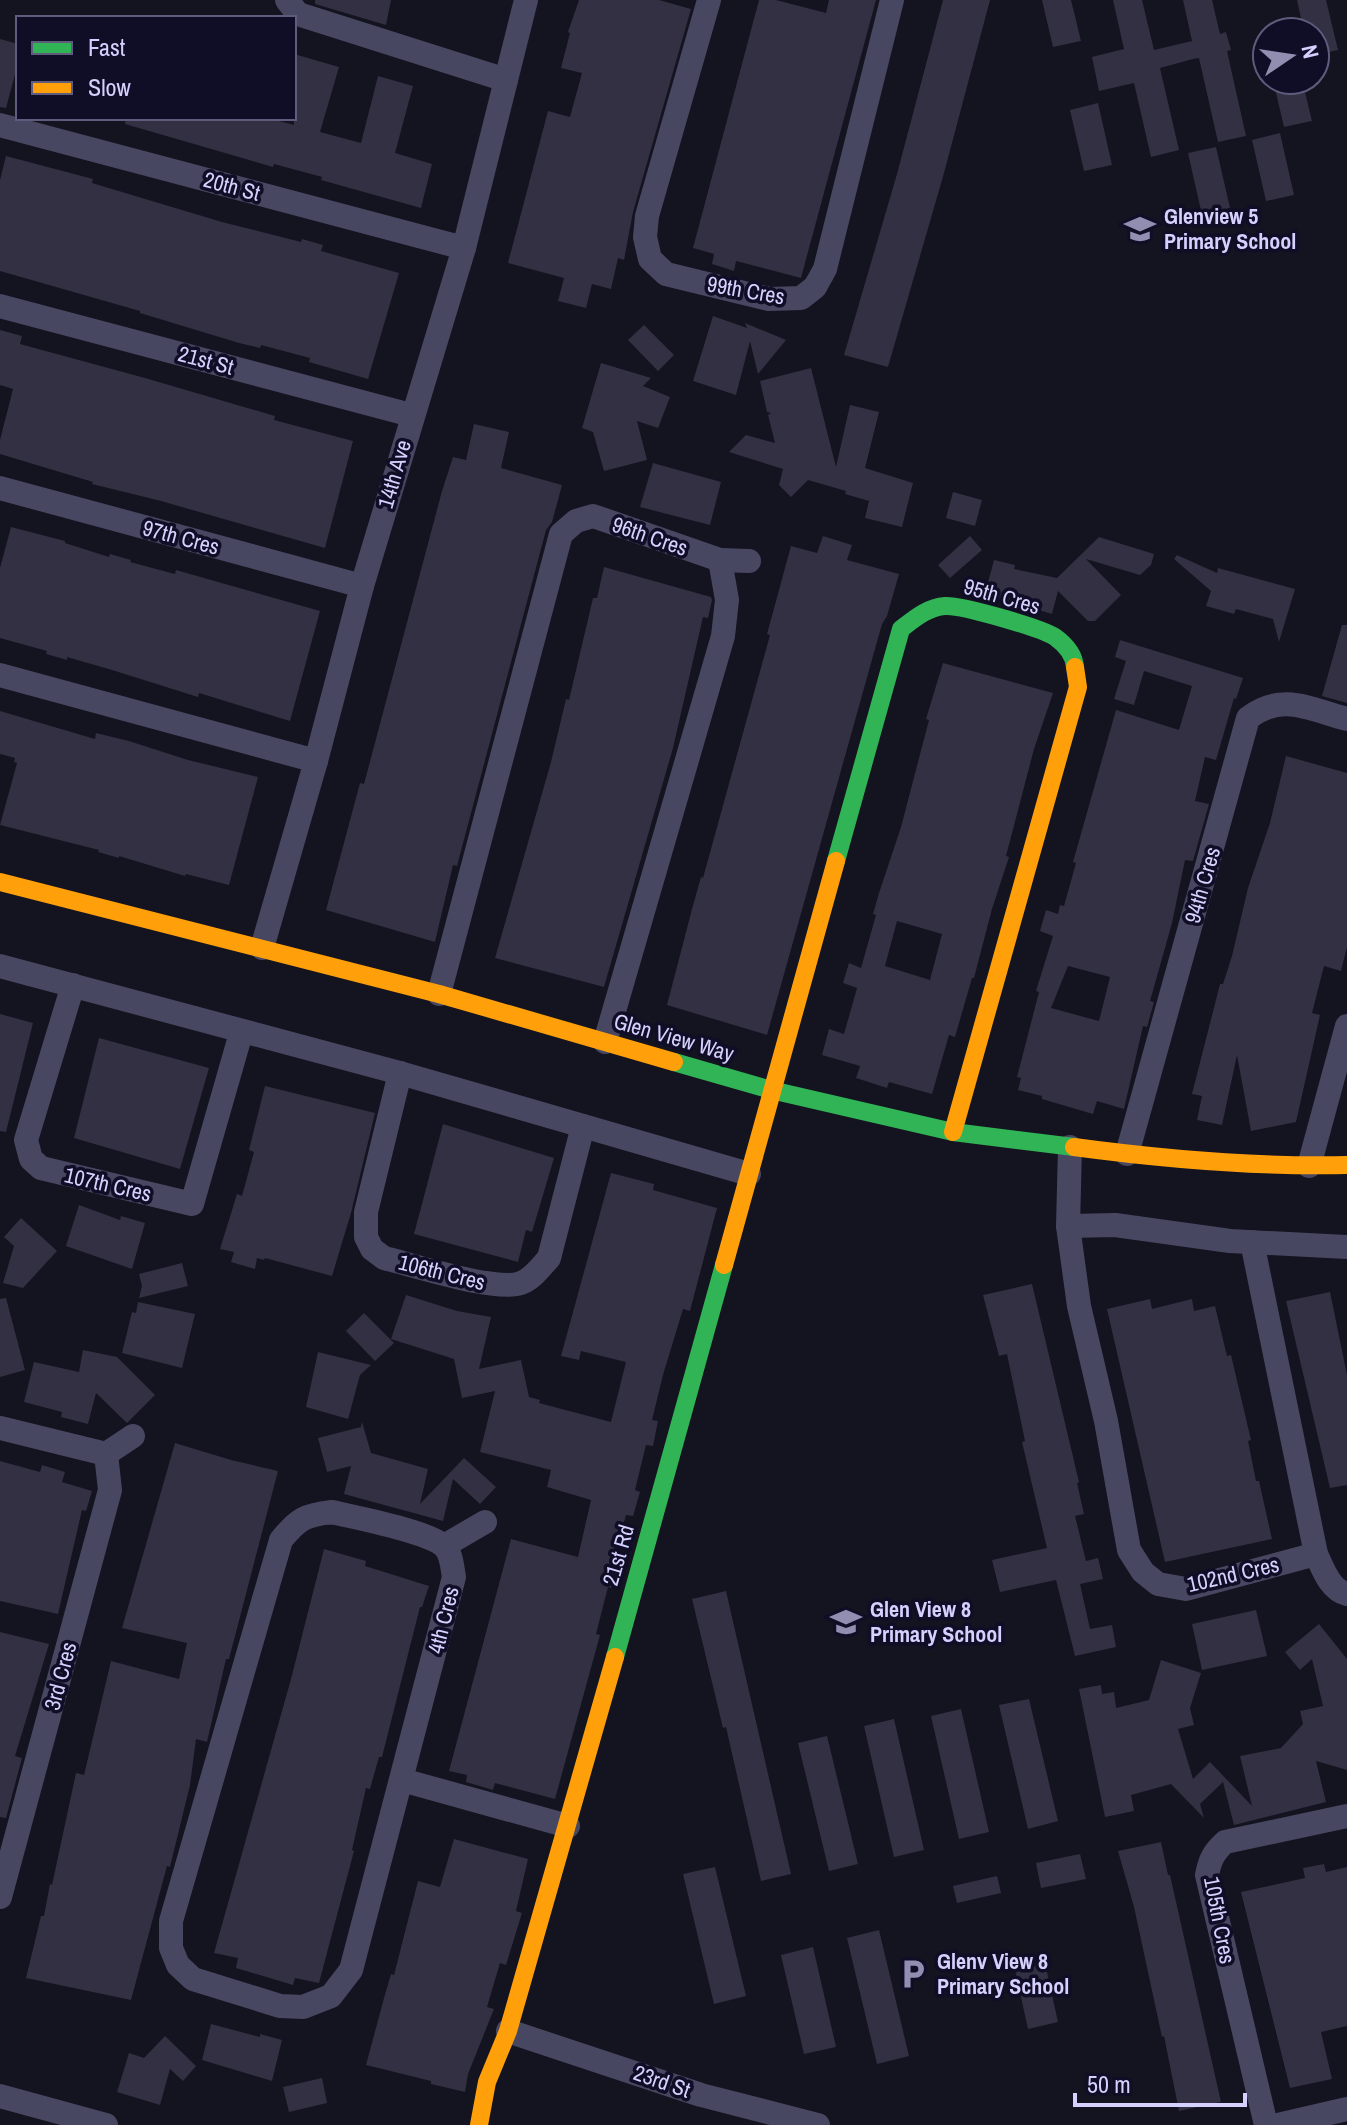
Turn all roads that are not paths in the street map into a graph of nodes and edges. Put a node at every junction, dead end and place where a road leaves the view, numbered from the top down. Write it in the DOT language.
graph roads {
  1 [pos="287,0"];
  2 [pos="526,0"];
  3 [pos="709,0"];
  4 [pos="892,0"];
  5 [pos="506,80"];
  6 [pos="0,125"];
  7 [pos="464,248"];
  8 [pos="0,306"];
  9 [pos="411,415"];
  10 [pos="0,488"];
  11 [pos="720,560"];
  12 [pos="749,561"];
  13 [pos="362,586"];
  14 [pos="0,675"];
  15 [pos="1347,719"];
  16 [pos="316,761"];
  17 [pos="0,882"];
  18 [pos="262,948"];
  19 [pos="0,966"];
  20 [pos="73,985"];
  21 [pos="439,994"];
  22 [pos="1347,1026"];
  23 [pos="241,1033"];
  24 [pos="605,1042"];
  25 [pos="400,1073"];
  26 [pos="771,1090"];
  27 [pos="583,1126"];
  28 [pos="953,1132"];
  29 [pos="1070,1147"];
  30 [pos="1127,1154"];
  31 [pos="1347,1165"];
  32 [pos="1309,1166"];
  33 [pos="749,1174"];
  34 [pos="1068,1226"];
  35 [pos="1252,1242"];
  36 [pos="1347,1247"];
  37 [pos="0,1428"];
  38 [pos="133,1436"];
  39 [pos="106,1454"];
  40 [pos="485,1522"];
  41 [pos="444,1546"];
  42 [pos="1316,1554"];
  43 [pos="1347,1594"];
  44 [pos="402,1780"];
  45 [pos="1347,1816"];
  46 [pos="568,1826"];
  47 [pos="0,1897"];
  48 [pos="508,2031"];
  49 [pos="0,2096"];
  50 [pos="1347,2109"];
  51 [pos="106,2125"];
  52 [pos="479,2125"];
  53 [pos="818,2125"];
  54 [pos="1266,2125"];
  55 [pos="1278,2125"];
  1 -- 5 [label="street"];
  2 -- 5 [label="street, 14th Ave"];
  3 -- 4 [label="street, 99th Cres"];
  5 -- 7 [label="street, 14th Ave"];
  6 -- 7 [label="street, 20th St"];
  7 -- 9 [label="street, 14th Ave"];
  8 -- 9 [label="street, 21st St"];
  9 -- 13 [label="street, 14th Ave"];
  10 -- 13 [label="street, 97th Cres"];
  11 -- 12 [label="street, 96th Cres"];
  11 -- 21 [label="street, 96th Cres"];
  11 -- 24 [label="street"];
  13 -- 16 [label="street, 14th Ave"];
  14 -- 16 [label="street"];
  15 -- 30 [label="street, 94th Cres"];
  16 -- 18 [label="street, 14th Ave"];
  17 -- 18 [label="street, Glen View Way"];
  18 -- 21 [label="street, Glen View Way"];
  19 -- 20 [label="street"];
  20 -- 23 [label="street"];
  20 -- 23 [label="street, 107th Cres"];
  21 -- 24 [label="street, Glen View Way"];
  22 -- 32 [label="street"];
  23 -- 25 [label="street"];
  24 -- 26 [label="street, Glen View Way"];
  25 -- 27 [label="street"];
  25 -- 27 [label="street, 106th Cres"];
  26 -- 28 [label="street, Glen View Way"];
  26 -- 28 [label="street, 95th Cres"];
  26 -- 33 [label="street, 21st Rd"];
  27 -- 33 [label="street"];
  28 -- 29 [label="street, Glen View Way"];
  29 -- 30 [label="street, Glen View Way"];
  29 -- 34 [label="street, 102nd Cres"];
  30 -- 32 [label="street, Glen View Way"];
  31 -- 32 [label="street, Glen View Way"];
  33 -- 46 [label="street, 21st Rd"];
  34 -- 35 [label="street"];
  34 -- 42 [label="street, 102nd Cres"];
  35 -- 36 [label="street"];
  35 -- 42 [label="street"];
  37 -- 39 [label="street"];
  38 -- 39 [label="street"];
  39 -- 47 [label="street, 3rd Cres"];
  40 -- 41 [label="street"];
  41 -- 44 [label="street, 4th Cres"];
  41 -- 44 [label="street, 4th Cres"];
  42 -- 43 [label="street"];
  44 -- 46 [label="street"];
  45 -- 54 [label="street, 105th Cres"];
  46 -- 48 [label="street, 21st Rd"];
  48 -- 52 [label="street, 21st Rd"];
  48 -- 53 [label="street, 23rd St"];
  49 -- 51 [label="street"];
  50 -- 55 [label="street"];
}
